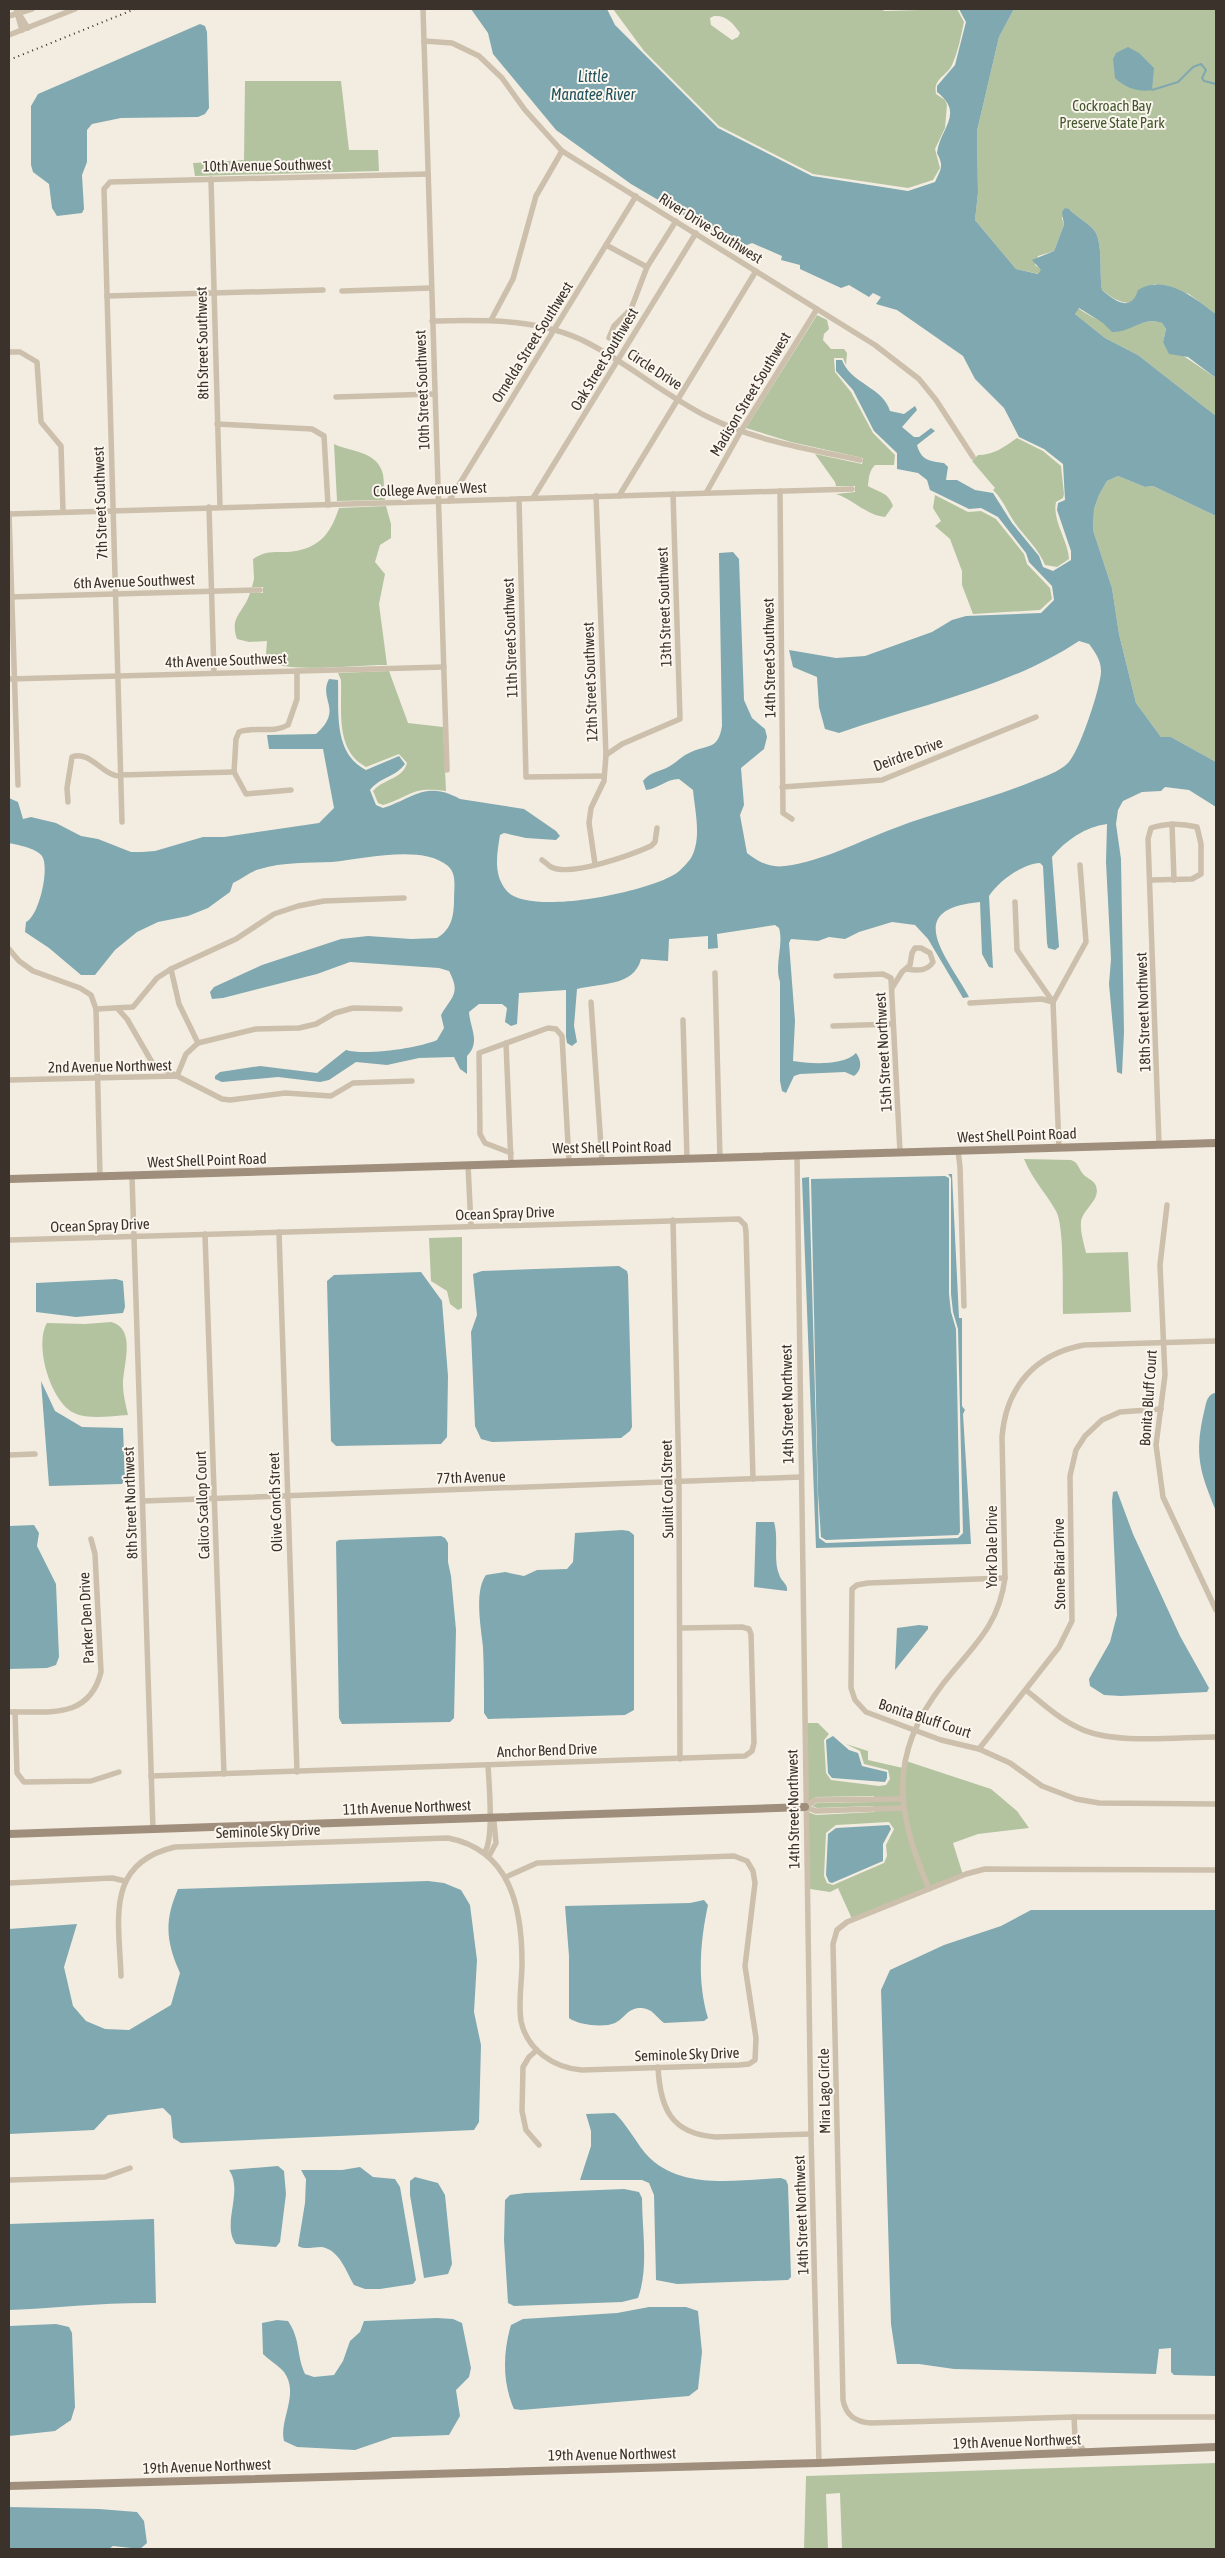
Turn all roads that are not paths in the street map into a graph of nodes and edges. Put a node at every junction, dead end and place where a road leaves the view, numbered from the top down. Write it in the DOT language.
graph roads {
  1 [pos="32,9"];
  2 [pos="75,9"];
  3 [pos="423,9"];
  4 [pos="17,12"];
  5 [pos="9,16"];
  6 [pos="25,29"];
  7 [pos="9,35"];
  8 [pos="424,41"];
  9 [pos="562,150"];
  10 [pos="428,174"];
  11 [pos="211,179"];
  12 [pos="106,184"];
  13 [pos="636,196"];
  14 [pos="676,221"];
  15 [pos="696,233"];
  16 [pos="606,245"];
  17 [pos="647,267"];
  18 [pos="756,271"];
  19 [pos="431,288"];
  20 [pos="323,290"];
  21 [pos="342,291"];
  22 [pos="214,292"];
  23 [pos="107,296"];
  24 [pos="817,309"];
  25 [pos="491,320"];
  26 [pos="432,321"];
  27 [pos="554,330"];
  28 [pos="609,338"];
  29 [pos="9,352"];
  30 [pos="618,360"];
  31 [pos="434,394"];
  32 [pos="336,397"];
  33 [pos="678,399"];
  34 [pos="217,424"];
  35 [pos="741,431"];
  36 [pos="973,457"];
  37 [pos="860,460"];
  38 [pos="852,489"];
  39 [pos="780,491"];
  40 [pos="706,493"];
  41 [pos="673,494"];
  42 [pos="596,496"];
  43 [pos="619,496"];
  44 [pos="533,498"];
  45 [pos="519,499"];
  46 [pos="449,500"];
  47 [pos="438,501"];
  48 [pos="328,505"];
  49 [pos="210,507"];
  50 [pos="220,507"];
  51 [pos="113,510"];
  52 [pos="64,511"];
  53 [pos="9,514"];
  54 [pos="260,590"];
  55 [pos="212,591"];
  56 [pos="115,594"];
  57 [pos="10,597"];
  58 [pos="444,667"];
  59 [pos="297,671"];
  60 [pos="214,673"];
  61 [pos="118,677"];
  62 [pos="12,679"];
  63 [pos="1036,717"];
  64 [pos="606,755"];
  65 [pos="447,770"];
  66 [pos="234,772"];
  67 [pos="120,776"];
  68 [pos="604,776"];
  69 [pos="18,784"];
  70 [pos="782,787"];
  71 [pos="290,790"];
  72 [pos="68,802"];
  73 [pos="792,819"];
  74 [pos="122,822"];
  75 [pos="1172,824"];
  76 [pos="657,828"];
  77 [pos="542,860"];
  78 [pos="595,864"];
  79 [pos="1080,865"];
  80 [pos="1151,880"];
  81 [pos="1174,880"];
  82 [pos="404,898"];
  83 [pos="1015,902"];
  84 [pos="9,949"];
  85 [pos="171,969"];
  86 [pos="907,969"];
  87 [pos="715,973"];
  88 [pos="836,976"];
  89 [pos="892,988"];
  90 [pos="591,1002"];
  91 [pos="1053,1002"];
  92 [pos="970,1003"];
  93 [pos="117,1008"];
  94 [pos="96,1009"];
  95 [pos="400,1009"];
  96 [pos="683,1020"];
  97 [pos="893,1024"];
  98 [pos="833,1026"];
  99 [pos="198,1043"];
  100 [pos="506,1043"];
  101 [pos="177,1076"];
  102 [pos="97,1078"];
  103 [pos="9,1080"];
  104 [pos="412,1081"];
  105 [pos="1216,1143"];
  106 [pos="1159,1144"];
  107 [pos="1059,1147"];
  108 [pos="958,1150"];
  109 [pos="511,1152"];
  110 [pos="900,1152"];
  111 [pos="798,1155"];
  112 [pos="720,1158"];
  113 [pos="687,1159"];
  114 [pos="602,1161"];
  115 [pos="569,1162"];
  116 [pos="511,1164"];
  117 [pos="468,1165"];
  118 [pos="132,1176"];
  119 [pos="100,1177"];
  120 [pos="9,1179"];
  121 [pos="1167,1205"];
  122 [pos="673,1220"];
  123 [pos="471,1226"];
  124 [pos="279,1232"];
  125 [pos="205,1234"];
  126 [pos="133,1236"];
  127 [pos="9,1240"];
  128 [pos="964,1306"];
  129 [pos="1216,1341"];
  130 [pos="1165,1342"];
  131 [pos="1161,1409"];
  132 [pos="35,1454"];
  133 [pos="9,1455"];
  134 [pos="801,1477"];
  135 [pos="753,1479"];
  136 [pos="679,1482"];
  137 [pos="288,1496"];
  138 [pos="214,1498"];
  139 [pos="142,1501"];
  140 [pos="91,1539"];
  141 [pos="1005,1578"];
  142 [pos="1216,1610"];
  143 [pos="681,1628"];
  144 [pos="1026,1690"];
  145 [pos="12,1712"];
  146 [pos="914,1730"];
  147 [pos="1216,1738"];
  148 [pos="980,1749"];
  149 [pos="680,1759"];
  150 [pos="488,1765"];
  151 [pos="119,1772"];
  152 [pos="297,1772"];
  153 [pos="224,1774"];
  154 [pos="151,1776"];
  155 [pos="902,1798"];
  156 [pos="1216,1804"];
  157 [pos="805,1807"];
  158 [pos="902,1808"];
  159 [pos="490,1818"];
  160 [pos="153,1830"];
  161 [pos="9,1834"];
  162 [pos="489,1836"];
  163 [pos="476,1847"];
  164 [pos="487,1854"];
  165 [pos="1216,1870"];
  166 [pos="506,1877"];
  167 [pos="125,1881"];
  168 [pos="9,1883"];
  169 [pos="929,1889"];
  170 [pos="121,1976"];
  171 [pos="537,2050"];
  172 [pos="658,2067"];
  173 [pos="811,2134"];
  174 [pos="539,2146"];
  175 [pos="130,2168"];
  176 [pos="9,2180"];
  177 [pos="1216,2417"];
  178 [pos="1074,2418"];
  179 [pos="1075,2437"];
  180 [pos="1216,2448"];
  181 [pos="1084,2451"];
  182 [pos="1067,2452"];
  183 [pos="819,2463"];
  184 [pos="9,2486"];
  1 -- 4 [label="street"];
  2 -- 6 [label="street"];
  3 -- 8 [label="street, 10th Street Southwest"];
  4 -- 5 [label="street"];
  4 -- 6 [label="street"];
  6 -- 7 [label="street"];
  8 -- 9 [label="street, River Drive Southwest"];
  8 -- 10 [label="street, 10th Street Southwest"];
  9 -- 13 [label="street, River Drive Southwest"];
  9 -- 25 [label="street"];
  10 -- 11 [label="street, 10th Avenue Southwest"];
  10 -- 19 [label="street, 10th Street Southwest"];
  11 -- 12 [label="street, 10th Avenue Southwest"];
  11 -- 22 [label="street, 8th Street Southwest"];
  12 -- 23 [label="street, 7th Street Southwest"];
  13 -- 14 [label="street, River Drive Southwest"];
  13 -- 16 [label="street, Ornelda Street Southwest"];
  14 -- 15 [label="street, River Drive Southwest"];
  14 -- 17 [label="street"];
  15 -- 18 [label="street, River Drive Southwest"];
  15 -- 30 [label="street, Oak Street Southwest"];
  16 -- 17 [label="street"];
  16 -- 27 [label="street, Ornelda Street Southwest"];
  17 -- 28 [label="street"];
  18 -- 24 [label="street, River Drive Southwest"];
  18 -- 33 [label="street"];
  19 -- 21 [label="street"];
  19 -- 26 [label="street, 10th Street Southwest"];
  20 -- 22 [label="street"];
  22 -- 23 [label="street"];
  22 -- 34 [label="street, 8th Street Southwest"];
  23 -- 51 [label="street, 7th Street Southwest"];
  24 -- 35 [label="street, Madison Street Southwest"];
  24 -- 36 [label="street, River Drive Southwest"];
  25 -- 26 [label="street, Circle Drive"];
  25 -- 27 [label="street, Circle Drive"];
  26 -- 31 [label="street, 10th Street Southwest"];
  27 -- 30 [label="street, Circle Drive"];
  27 -- 46 [label="street, Ornelda Street Southwest"];
  29 -- 52 [label="street"];
  30 -- 33 [label="street, Circle Drive"];
  30 -- 44 [label="street, Oak Street Southwest"];
  31 -- 32 [label="street"];
  31 -- 47 [label="street, 10th Street Southwest"];
  33 -- 35 [label="street, Circle Drive"];
  33 -- 43 [label="street"];
  34 -- 48 [label="street"];
  34 -- 50 [label="street, 8th Street Southwest"];
  35 -- 37 [label="street, Circle Drive"];
  35 -- 40 [label="street, Madison Street Southwest"];
  38 -- 39 [label="street, College Avenue West"];
  39 -- 40 [label="street, College Avenue West"];
  39 -- 70 [label="street, 14th Street Southwest"];
  40 -- 41 [label="street, College Avenue West"];
  41 -- 43 [label="street, College Avenue West"];
  41 -- 64 [label="street, 13th Street Southwest"];
  42 -- 43 [label="street, College Avenue West"];
  42 -- 44 [label="street, College Avenue West"];
  42 -- 64 [label="street, 12th Street Southwest"];
  44 -- 45 [label="street, College Avenue West"];
  45 -- 46 [label="street, College Avenue West"];
  45 -- 68 [label="street, 11th Street Southwest"];
  46 -- 47 [label="street, College Avenue West"];
  47 -- 48 [label="street, College Avenue West"];
  47 -- 58 [label="street, 10th Street Southwest"];
  48 -- 50 [label="street, College Avenue West"];
  49 -- 50 [label="street, College Avenue West"];
  49 -- 51 [label="street, College Avenue West"];
  49 -- 55 [label="street"];
  51 -- 52 [label="street, College Avenue West"];
  51 -- 56 [label="street, 7th Street Southwest"];
  52 -- 53 [label="street, College Avenue West"];
  53 -- 57 [label="street"];
  54 -- 55 [label="street, 6th Avenue Southwest"];
  55 -- 56 [label="street, 6th Avenue Southwest"];
  55 -- 60 [label="street"];
  56 -- 57 [label="street, 6th Avenue Southwest"];
  56 -- 61 [label="street, 7th Street Southwest"];
  57 -- 62 [label="street"];
  58 -- 59 [label="street, 4th Avenue Southwest"];
  58 -- 65 [label="street, 10th Street Southwest"];
  59 -- 60 [label="street, 4th Avenue Southwest"];
  59 -- 66 [label="street"];
  60 -- 61 [label="street, 4th Avenue Southwest"];
  61 -- 62 [label="street, 4th Avenue Southwest"];
  61 -- 67 [label="street, 7th Street Southwest"];
  62 -- 69 [label="street"];
  63 -- 70 [label="street, Deirdre Drive"];
  64 -- 68 [label="street, 12th Street Southwest"];
  66 -- 67 [label="street"];
  66 -- 71 [label="street"];
  67 -- 72 [label="street"];
  67 -- 74 [label="street, 7th Street Southwest"];
  68 -- 78 [label="street, 12th Street Southwest"];
  70 -- 73 [label="street, 14th Street Southwest"];
  75 -- 80 [label="street, 18th Street Northwest"];
  75 -- 81 [label="street"];
  75 -- 81 [label="street"];
  76 -- 78 [label="street"];
  77 -- 78 [label="street"];
  79 -- 91 [label="street"];
  80 -- 81 [label="street"];
  80 -- 106 [label="street, 18th Street Northwest"];
  82 -- 85 [label="street"];
  83 -- 91 [label="street"];
  84 -- 94 [label="street"];
  85 -- 93 [label="street"];
  85 -- 99 [label="street"];
  86 -- 86 [label="street"];
  86 -- 89 [label="street"];
  87 -- 112 [label="street"];
  88 -- 89 [label="street, 15th Street Northwest"];
  89 -- 97 [label="street, 15th Street Northwest"];
  90 -- 114 [label="street"];
  91 -- 92 [label="street"];
  91 -- 107 [label="street"];
  93 -- 94 [label="street"];
  93 -- 101 [label="street"];
  94 -- 102 [label="street"];
  95 -- 99 [label="street"];
  96 -- 113 [label="street"];
  97 -- 98 [label="street"];
  97 -- 110 [label="street, 15th Street Northwest"];
  99 -- 101 [label="street"];
  100 -- 109 [label="street"];
  100 -- 109 [label="street"];
  100 -- 115 [label="street"];
  101 -- 102 [label="street, 2nd Avenue Northwest"];
  101 -- 104 [label="street, 2nd Avenue Northwest"];
  102 -- 103 [label="street, 2nd Avenue Northwest"];
  102 -- 119 [label="street"];
  105 -- 106 [label="street, West Shell Point Road"];
  106 -- 107 [label="street, West Shell Point Road"];
  107 -- 108 [label="street, West Shell Point Road"];
  108 -- 110 [label="street, West Shell Point Road"];
  108 -- 128 [label="street"];
  109 -- 116 [label="street"];
  110 -- 111 [label="street, West Shell Point Road"];
  111 -- 112 [label="street, West Shell Point Road"];
  111 -- 134 [label="street, 14th Street Northwest"];
  112 -- 113 [label="street, West Shell Point Road"];
  113 -- 114 [label="street, West Shell Point Road"];
  114 -- 115 [label="street, West Shell Point Road"];
  115 -- 116 [label="street, West Shell Point Road"];
  116 -- 117 [label="street, West Shell Point Road"];
  117 -- 118 [label="street, West Shell Point Road"];
  117 -- 123 [label="street"];
  118 -- 119 [label="street, West Shell Point Road"];
  118 -- 126 [label="street, 8th Street Northwest"];
  119 -- 120 [label="street, West Shell Point Road"];
  121 -- 130 [label="street, Bonita Bluff Court"];
  122 -- 123 [label="street, Ocean Spray Drive"];
  122 -- 135 [label="street, Ocean Spray Drive"];
  122 -- 136 [label="street, Sunlit Coral Street"];
  123 -- 124 [label="street, Ocean Spray Drive"];
  124 -- 125 [label="street, Ocean Spray Drive"];
  124 -- 137 [label="street, Olive Conch Street"];
  125 -- 126 [label="street, Ocean Spray Drive"];
  125 -- 138 [label="street, Calico Scallop Court"];
  126 -- 127 [label="street, Ocean Spray Drive"];
  126 -- 139 [label="street, 8th Street Northwest"];
  129 -- 130 [label="street, York Dale Drive"];
  130 -- 131 [label="street, Bonita Bluff Court"];
  130 -- 141 [label="street, York Dale Drive"];
  131 -- 142 [label="street, Bonita Bluff Court"];
  131 -- 144 [label="street, Stone Briar Drive"];
  132 -- 133 [label="street"];
  134 -- 135 [label="street, 77th Avenue"];
  134 -- 157 [label="street, 14th Street Northwest"];
  135 -- 136 [label="street, 77th Avenue"];
  136 -- 137 [label="street, 77th Avenue"];
  136 -- 143 [label="street, Sunlit Coral Street"];
  137 -- 138 [label="street, 77th Avenue"];
  137 -- 152 [label="street, Olive Conch Street"];
  138 -- 139 [label="street, 77th Avenue"];
  138 -- 153 [label="street, Calico Scallop Court"];
  139 -- 154 [label="street, 8th Street Northwest"];
  140 -- 145 [label="street, Parker Den Drive"];
  141 -- 146 [label="street, York Dale Drive"];
  141 -- 146 [label="street, Bonita Bluff Court"];
  143 -- 149 [label="street, Sunlit Coral Street"];
  143 -- 149 [label="street, Anchor Bend Drive"];
  144 -- 147 [label="street"];
  144 -- 148 [label="street, Stone Briar Drive"];
  145 -- 151 [label="street"];
  146 -- 148 [label="street, Bonita Bluff Court"];
  146 -- 155 [label="street, York Dale Drive"];
  148 -- 156 [label="street, Bonita Bluff Court"];
  149 -- 150 [label="street, Anchor Bend Drive"];
  150 -- 152 [label="street, Anchor Bend Drive"];
  150 -- 159 [label="street"];
  152 -- 153 [label="street, Anchor Bend Drive"];
  153 -- 154 [label="street, Anchor Bend Drive"];
  154 -- 160 [label="street, 8th Street Northwest"];
  155 -- 157 [label="street, 11th Avenue Northwest"];
  155 -- 158 [label="street, York Dale Drive"];
  157 -- 158 [label="street, 11th Avenue Northwest"];
  157 -- 159 [label="street, 11th Avenue Northwest"];
  157 -- 173 [label="street, 14th Street Northwest"];
  158 -- 169 [label="street, York Dale Drive"];
  159 -- 160 [label="street, 11th Avenue Northwest"];
  159 -- 162 [label="street"];
  159 -- 164 [label="street"];
  160 -- 161 [label="street, 11th Avenue Northwest"];
  162 -- 163 [label="street"];
  162 -- 164 [label="street"];
  163 -- 164 [label="street, Seminole Sky Drive"];
  163 -- 167 [label="street, Seminole Sky Drive"];
  164 -- 166 [label="street, Seminole Sky Drive"];
  165 -- 169 [label="street, Mira Lago Circle"];
  166 -- 171 [label="street, Seminole Sky Drive"];
  166 -- 172 [label="street, Seminole Sky Drive"];
  167 -- 168 [label="street"];
  167 -- 170 [label="street, Seminole Sky Drive"];
  169 -- 178 [label="street, Mira Lago Circle"];
  171 -- 172 [label="street, Seminole Sky Drive"];
  171 -- 174 [label="street"];
  172 -- 173 [label="street"];
  173 -- 183 [label="street, 14th Street Northwest"];
  175 -- 176 [label="street"];
  177 -- 178 [label="street, Mira Lago Circle"];
  178 -- 179 [label="street"];
  179 -- 181 [label="street"];
  179 -- 182 [label="street"];
  180 -- 181 [label="street, 19th Avenue Northwest"];
  181 -- 182 [label="street, 19th Avenue Northwest"];
  182 -- 183 [label="street, 19th Avenue Northwest"];
  183 -- 184 [label="street, 19th Avenue Northwest"];
}
